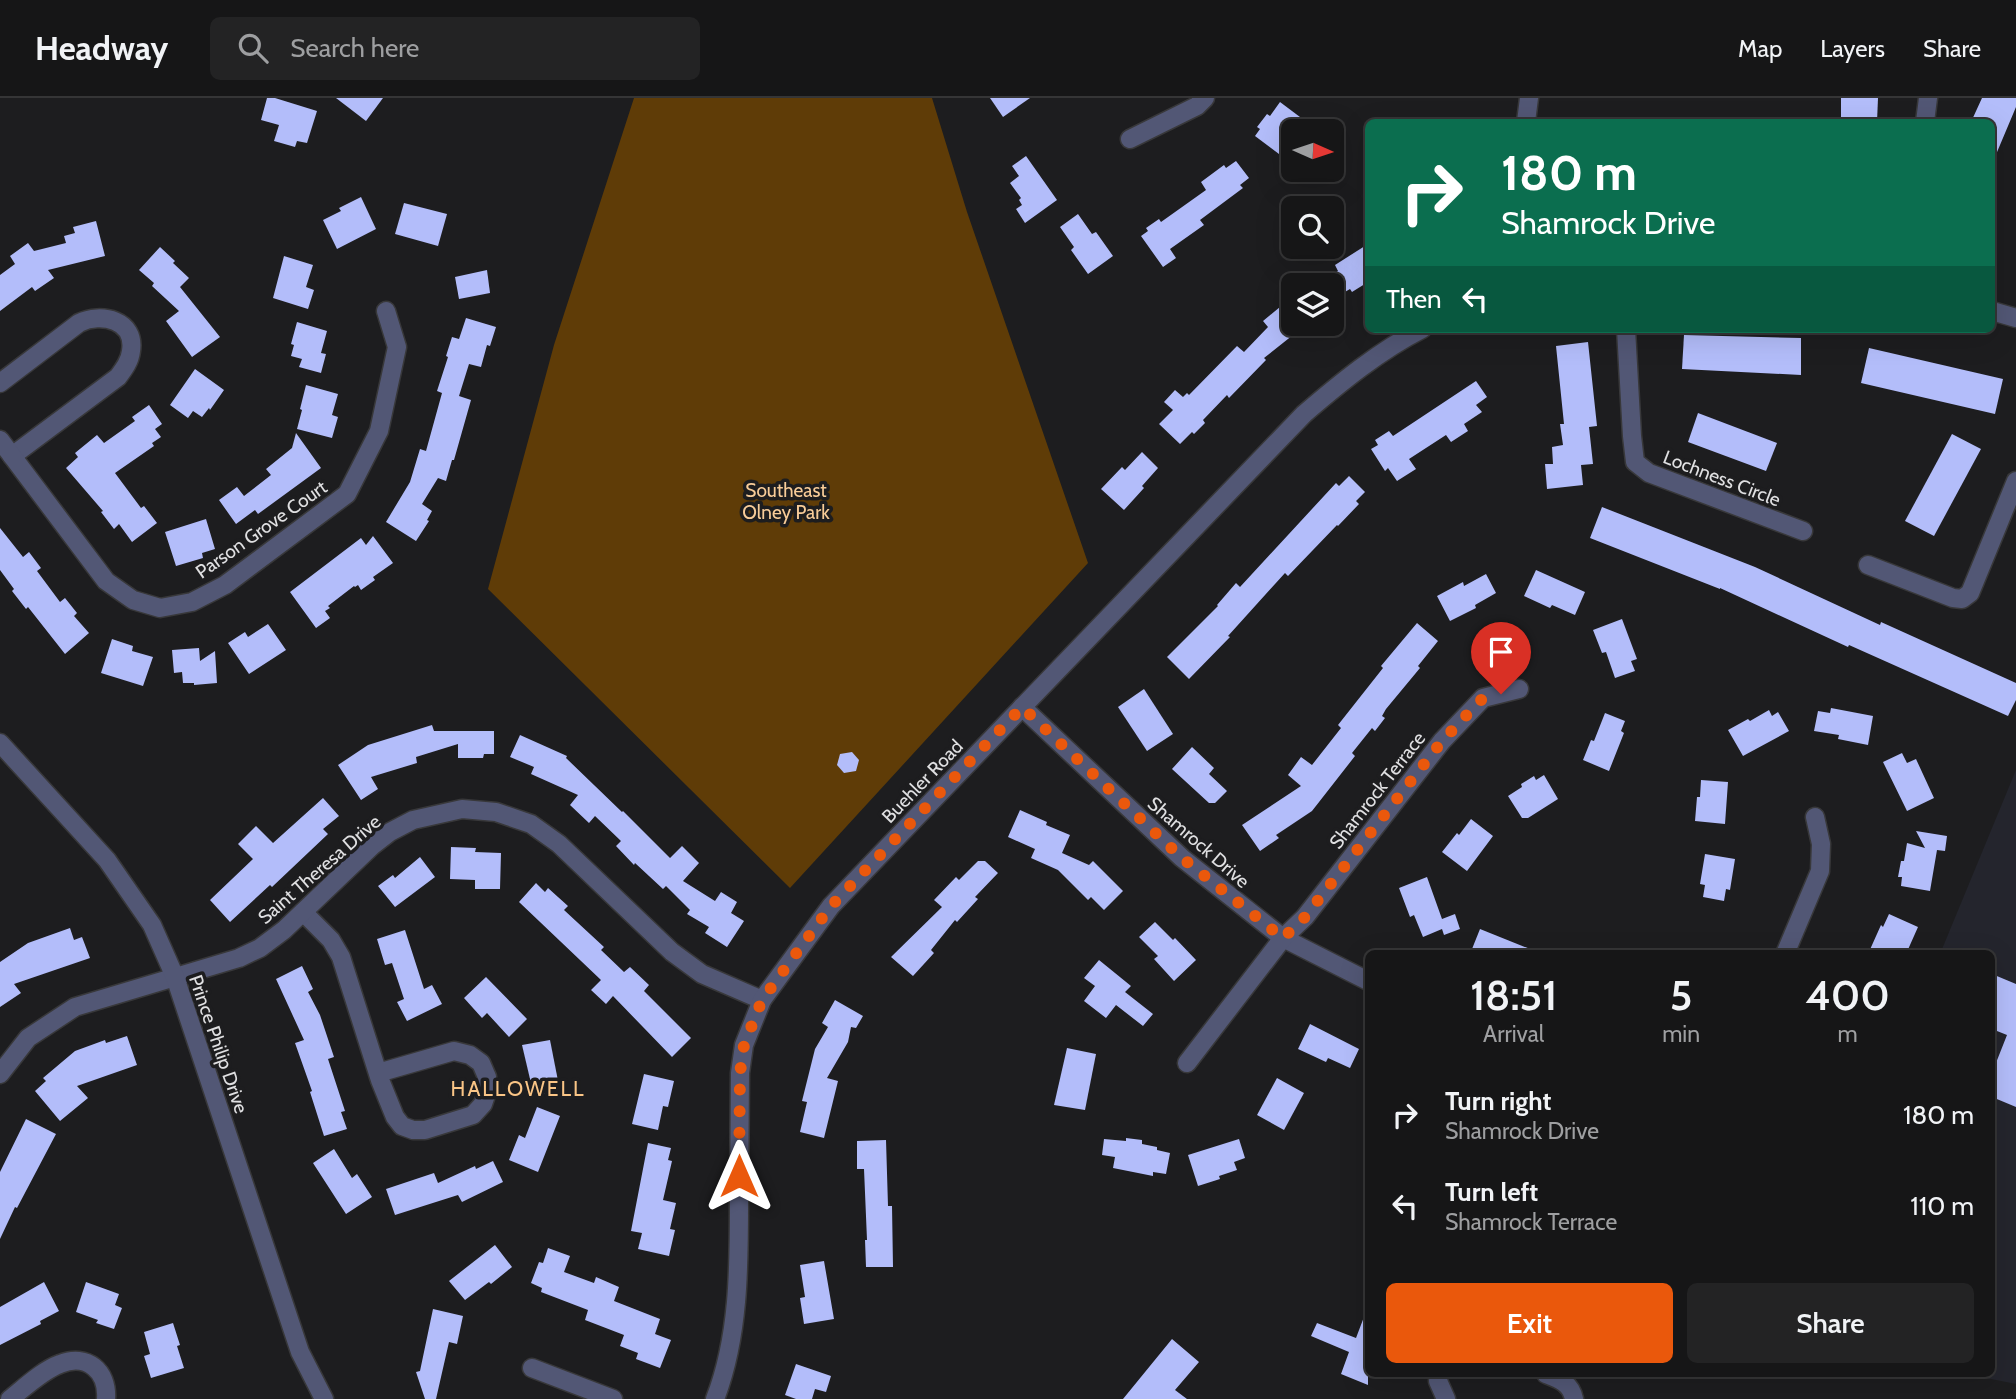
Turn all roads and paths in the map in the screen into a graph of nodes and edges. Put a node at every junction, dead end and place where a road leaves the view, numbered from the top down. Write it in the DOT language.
graph roads {
  1 [pos="1205,98"];
  2 [pos="1529,98"];
  3 [pos="1928,98"];
  4 [pos="1526,119"];
  5 [pos="1925,119"];
  6 [pos="1130,139"];
  7 [pos="386,311"];
  8 [pos="1995,312"];
  9 [pos="2016,318"];
  10 [pos="1414,333"];
  11 [pos="1626,333"];
  12 [pos="0,383"];
  13 [pos="0,440"];
  14 [pos="12,456"];
  15 [pos="2016,481"];
  16 [pos="1803,531"];
  17 [pos="1868,565"];
  18 [pos="1519,689"];
  19 [pos="1022,707"];
  20 [pos="0,743"];
  21 [pos="1815,817"];
  22 [pos="303,912"];
  23 [pos="1283,938"];
  24 [pos="1787,950"];
  25 [pos="175,977"];
  26 [pos="1365,979"];
  27 [pos="762,1000"];
  28 [pos="1187,1063"];
  29 [pos="378,1073"];
  30 [pos="0,1074"];
  31 [pos="532,1368"];
  32 [pos="1439,1377"];
  33 [pos="1553,1377"];
  34 [pos="10,1399"];
  35 [pos="106,1399"];
  36 [pos="324,1399"];
  37 [pos="613,1399"];
  38 [pos="715,1399"];
  39 [pos="1446,1399"];
  40 [pos="1574,1399"];
  1 -- 6 [label="street"];
  2 -- 4 [label="street"];
  3 -- 5 [label="street"];
  7 -- 14 [label="street, Parson Grove Court"];
  8 -- 9 [label="street"];
  10 -- 19 [label="street, Buehler Road"];
  11 -- 16 [label="street, Lochness Circle"];
  12 -- 14 [label="street"];
  13 -- 14 [label="street, Parson Grove Court"];
  15 -- 17 [label="street"];
  18 -- 23 [label="street, Shamrock Terrace"];
  19 -- 23 [label="street, Shamrock Drive"];
  19 -- 27 [label="street, Buehler Road"];
  20 -- 25 [label="street, Prince Philip Drive"];
  21 -- 24 [label="street"];
  22 -- 25 [label="street, Saint Theresa Drive"];
  22 -- 27 [label="street, Saint Theresa Drive"];
  22 -- 29 [label="street"];
  23 -- 26 [label="street, Shamrock Drive"];
  23 -- 28 [label="street, Shamrock Terrace"];
  25 -- 30 [label="street, Saint Theresa Drive"];
  25 -- 36 [label="street, Prince Philip Drive"];
  27 -- 38 [label="street, Buehler Road"];
  29 -- 29 [label="street"];
  31 -- 37 [label="street"];
  32 -- 39 [label="street"];
  33 -- 40 [label="street"];
  34 -- 35 [label="street"];
}
